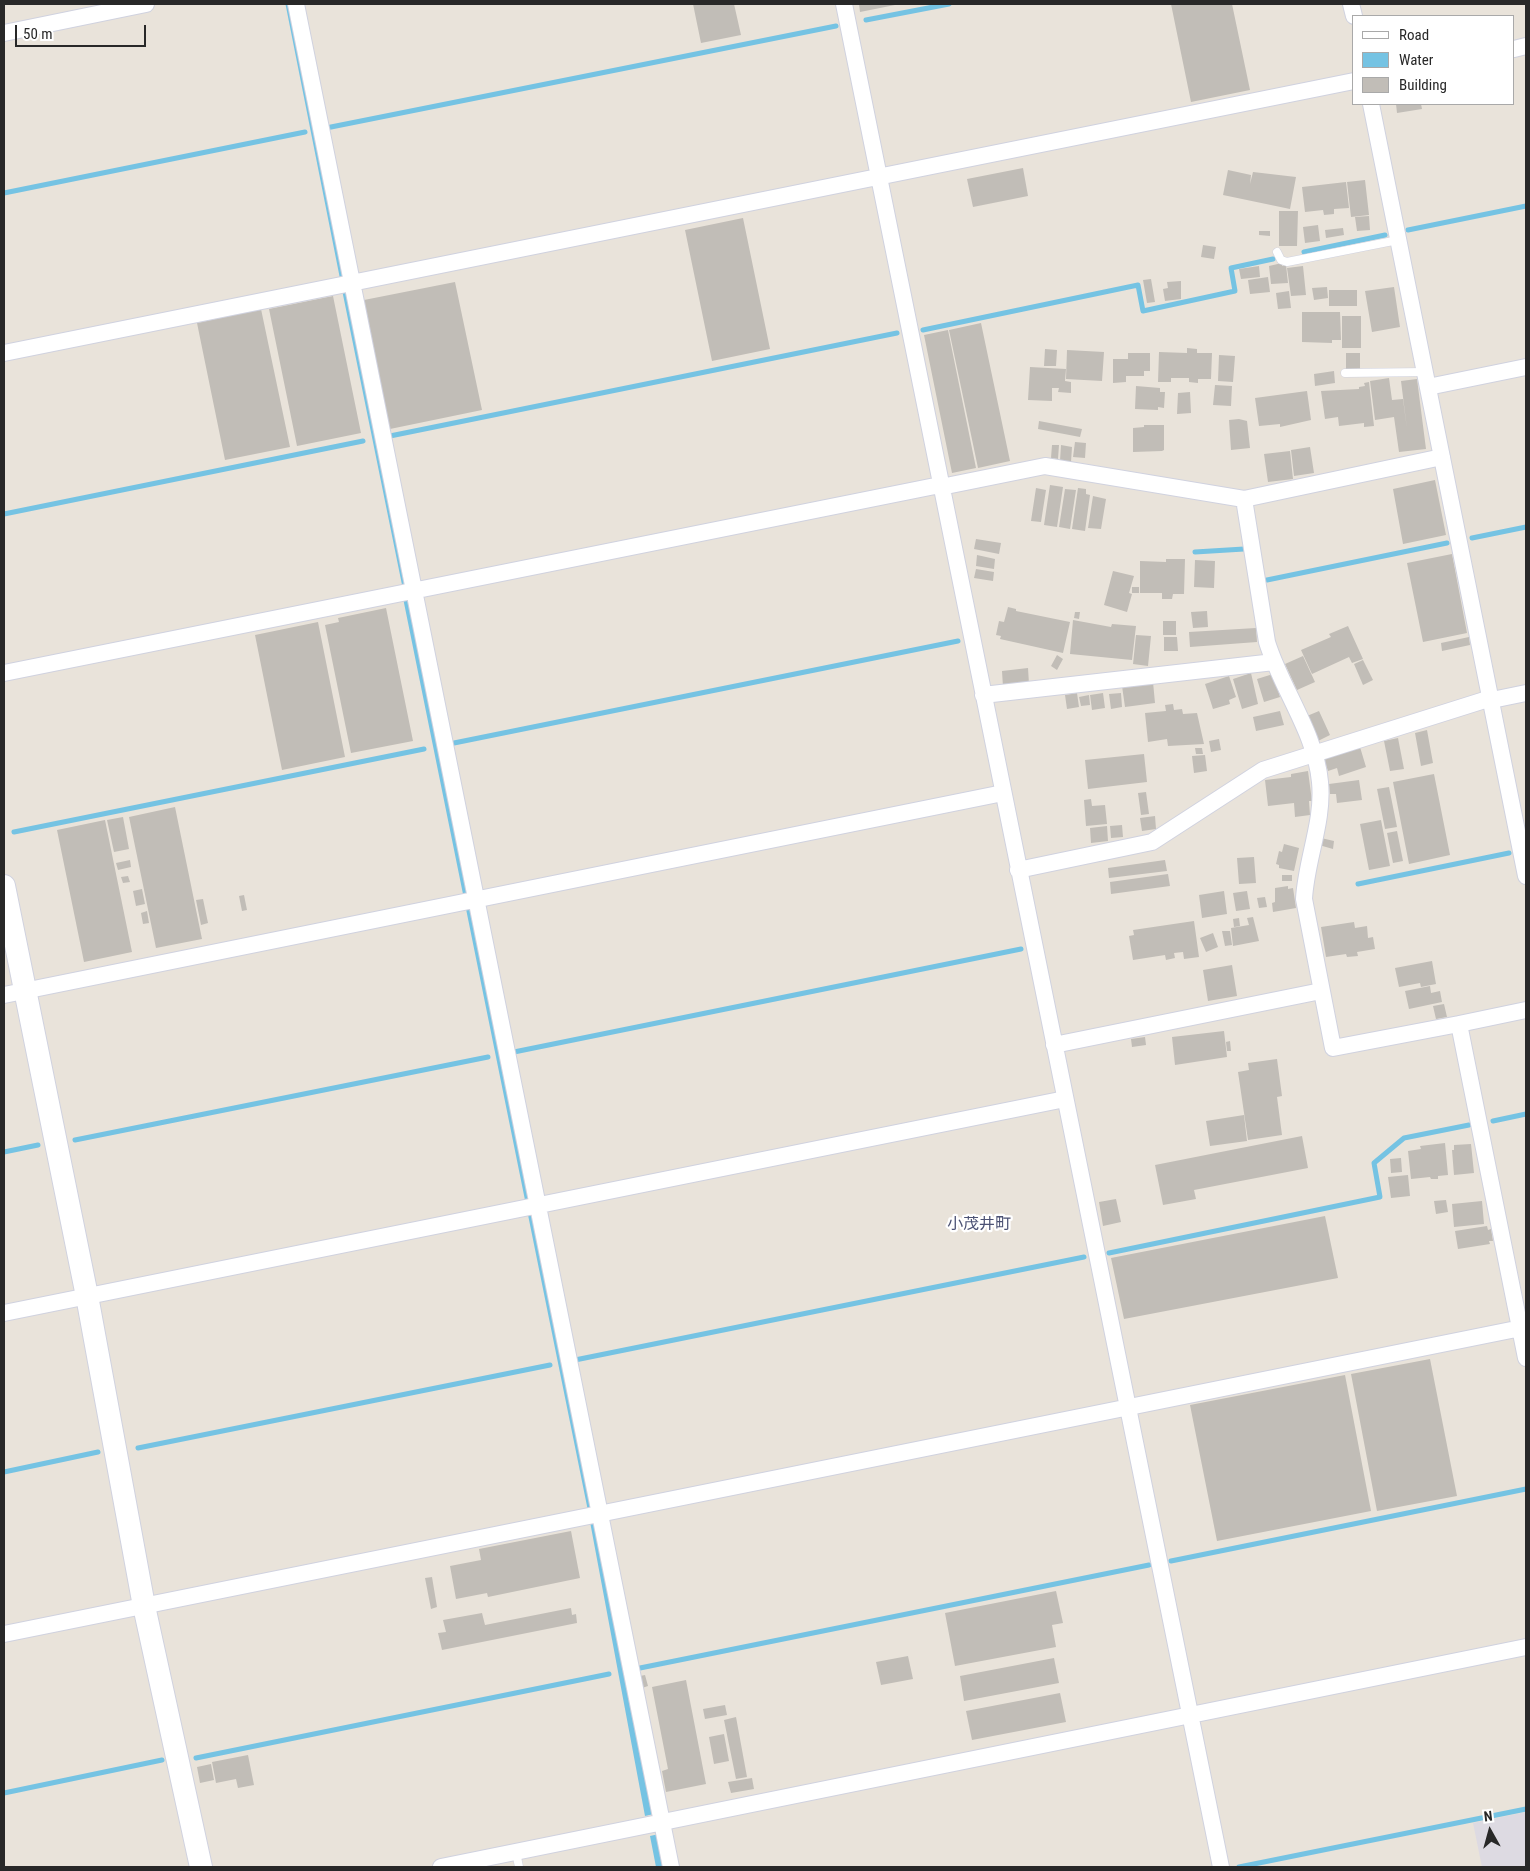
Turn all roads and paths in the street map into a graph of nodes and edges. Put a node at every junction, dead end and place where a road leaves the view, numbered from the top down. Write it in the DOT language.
graph roads {
  1 [pos="146,4"];
  2 [pos="296,4"];
  3 [pos="844,4"];
  4 [pos="4,32"];
  5 [pos="1352,81"];
  6 [pos="1371,105"];
  7 [pos="878,176"];
  8 [pos="1398,240"];
  9 [pos="1277,252"];
  10 [pos="352,282"];
  11 [pos="4,353"];
  12 [pos="1526,367"];
  13 [pos="1345,373"];
  14 [pos="1426,379"];
  15 [pos="1442,457"];
  16 [pos="940,486"];
  17 [pos="1244,499"];
  18 [pos="414,590"];
  19 [pos="1274,662"];
  20 [pos="4,673"];
  21 [pos="1526,693"];
  22 [pos="982,695"];
  23 [pos="1491,699"];
  24 [pos="1315,754"];
  25 [pos="1002,792"];
  26 [pos="1018,870"];
  27 [pos="1526,876"];
  28 [pos="4,886"];
  29 [pos="470,900"];
  30 [pos="1321,991"];
  31 [pos="14,992"];
  32 [pos="1526,1010"];
  33 [pos="1459,1024"];
  34 [pos="1054,1044"];
  35 [pos="1065,1100"];
  36 [pos="532,1208"];
  37 [pos="87,1296"];
  38 [pos="4,1312"];
  39 [pos="1523,1327"];
  40 [pos="1526,1358"];
  41 [pos="1127,1408"];
  42 [pos="594,1516"];
  43 [pos="144,1606"];
  44 [pos="4,1634"];
  45 [pos="1526,1647"];
  46 [pos="1190,1716"];
  47 [pos="662,1823"];
  48 [pos="518,1860"];
  49 [pos="201,1867"];
  50 [pos="441,1867"];
  51 [pos="671,1867"];
  52 [pos="1221,1867"];
  1 -- 4 [label="street"];
  2 -- 10 [label="street"];
  3 -- 7 [label="street"];
  5 -- 7 [label="street"];
  6 -- 8 [label="street"];
  7 -- 10 [label="street"];
  7 -- 16 [label="street"];
  8 -- 9 [label="lane"];
  8 -- 14 [label="street"];
  10 -- 11 [label="street"];
  10 -- 18 [label="street"];
  12 -- 14 [label="street"];
  13 -- 14 [label="lane"];
  14 -- 15 [label="street"];
  15 -- 17 [label="street"];
  15 -- 23 [label="street"];
  16 -- 17 [label="street"];
  16 -- 18 [label="street"];
  16 -- 22 [label="street"];
  17 -- 19 [label="street"];
  18 -- 20 [label="street"];
  18 -- 29 [label="street"];
  19 -- 22 [label="street"];
  19 -- 24 [label="street"];
  21 -- 23 [label="street"];
  22 -- 25 [label="street"];
  23 -- 24 [label="street"];
  23 -- 27 [label="street"];
  24 -- 26 [label="street"];
  24 -- 30 [label="street"];
  25 -- 26 [label="street"];
  25 -- 29 [label="street"];
  26 -- 34 [label="street"];
  28 -- 31 [label="street"];
  29 -- 31 [label="street"];
  29 -- 36 [label="street"];
  30 -- 33 [label="street"];
  30 -- 34 [label="street"];
  31 -- 37 [label="street"];
  32 -- 33 [label="street"];
  33 -- 39 [label="street"];
  34 -- 35 [label="street"];
  35 -- 36 [label="street"];
  35 -- 41 [label="street"];
  36 -- 37 [label="street"];
  36 -- 42 [label="street"];
  37 -- 38 [label="street"];
  37 -- 43 [label="street"];
  39 -- 40 [label="street"];
  39 -- 41 [label="street"];
  41 -- 42 [label="street"];
  41 -- 46 [label="street"];
  42 -- 43 [label="street"];
  42 -- 47 [label="street"];
  43 -- 44 [label="street"];
  43 -- 49 [label="street"];
  45 -- 46 [label="street"];
  46 -- 47 [label="street"];
  46 -- 52 [label="street"];
  47 -- 48 [label="street"];
  47 -- 51 [label="street"];
  48 -- 50 [label="street"];
}
